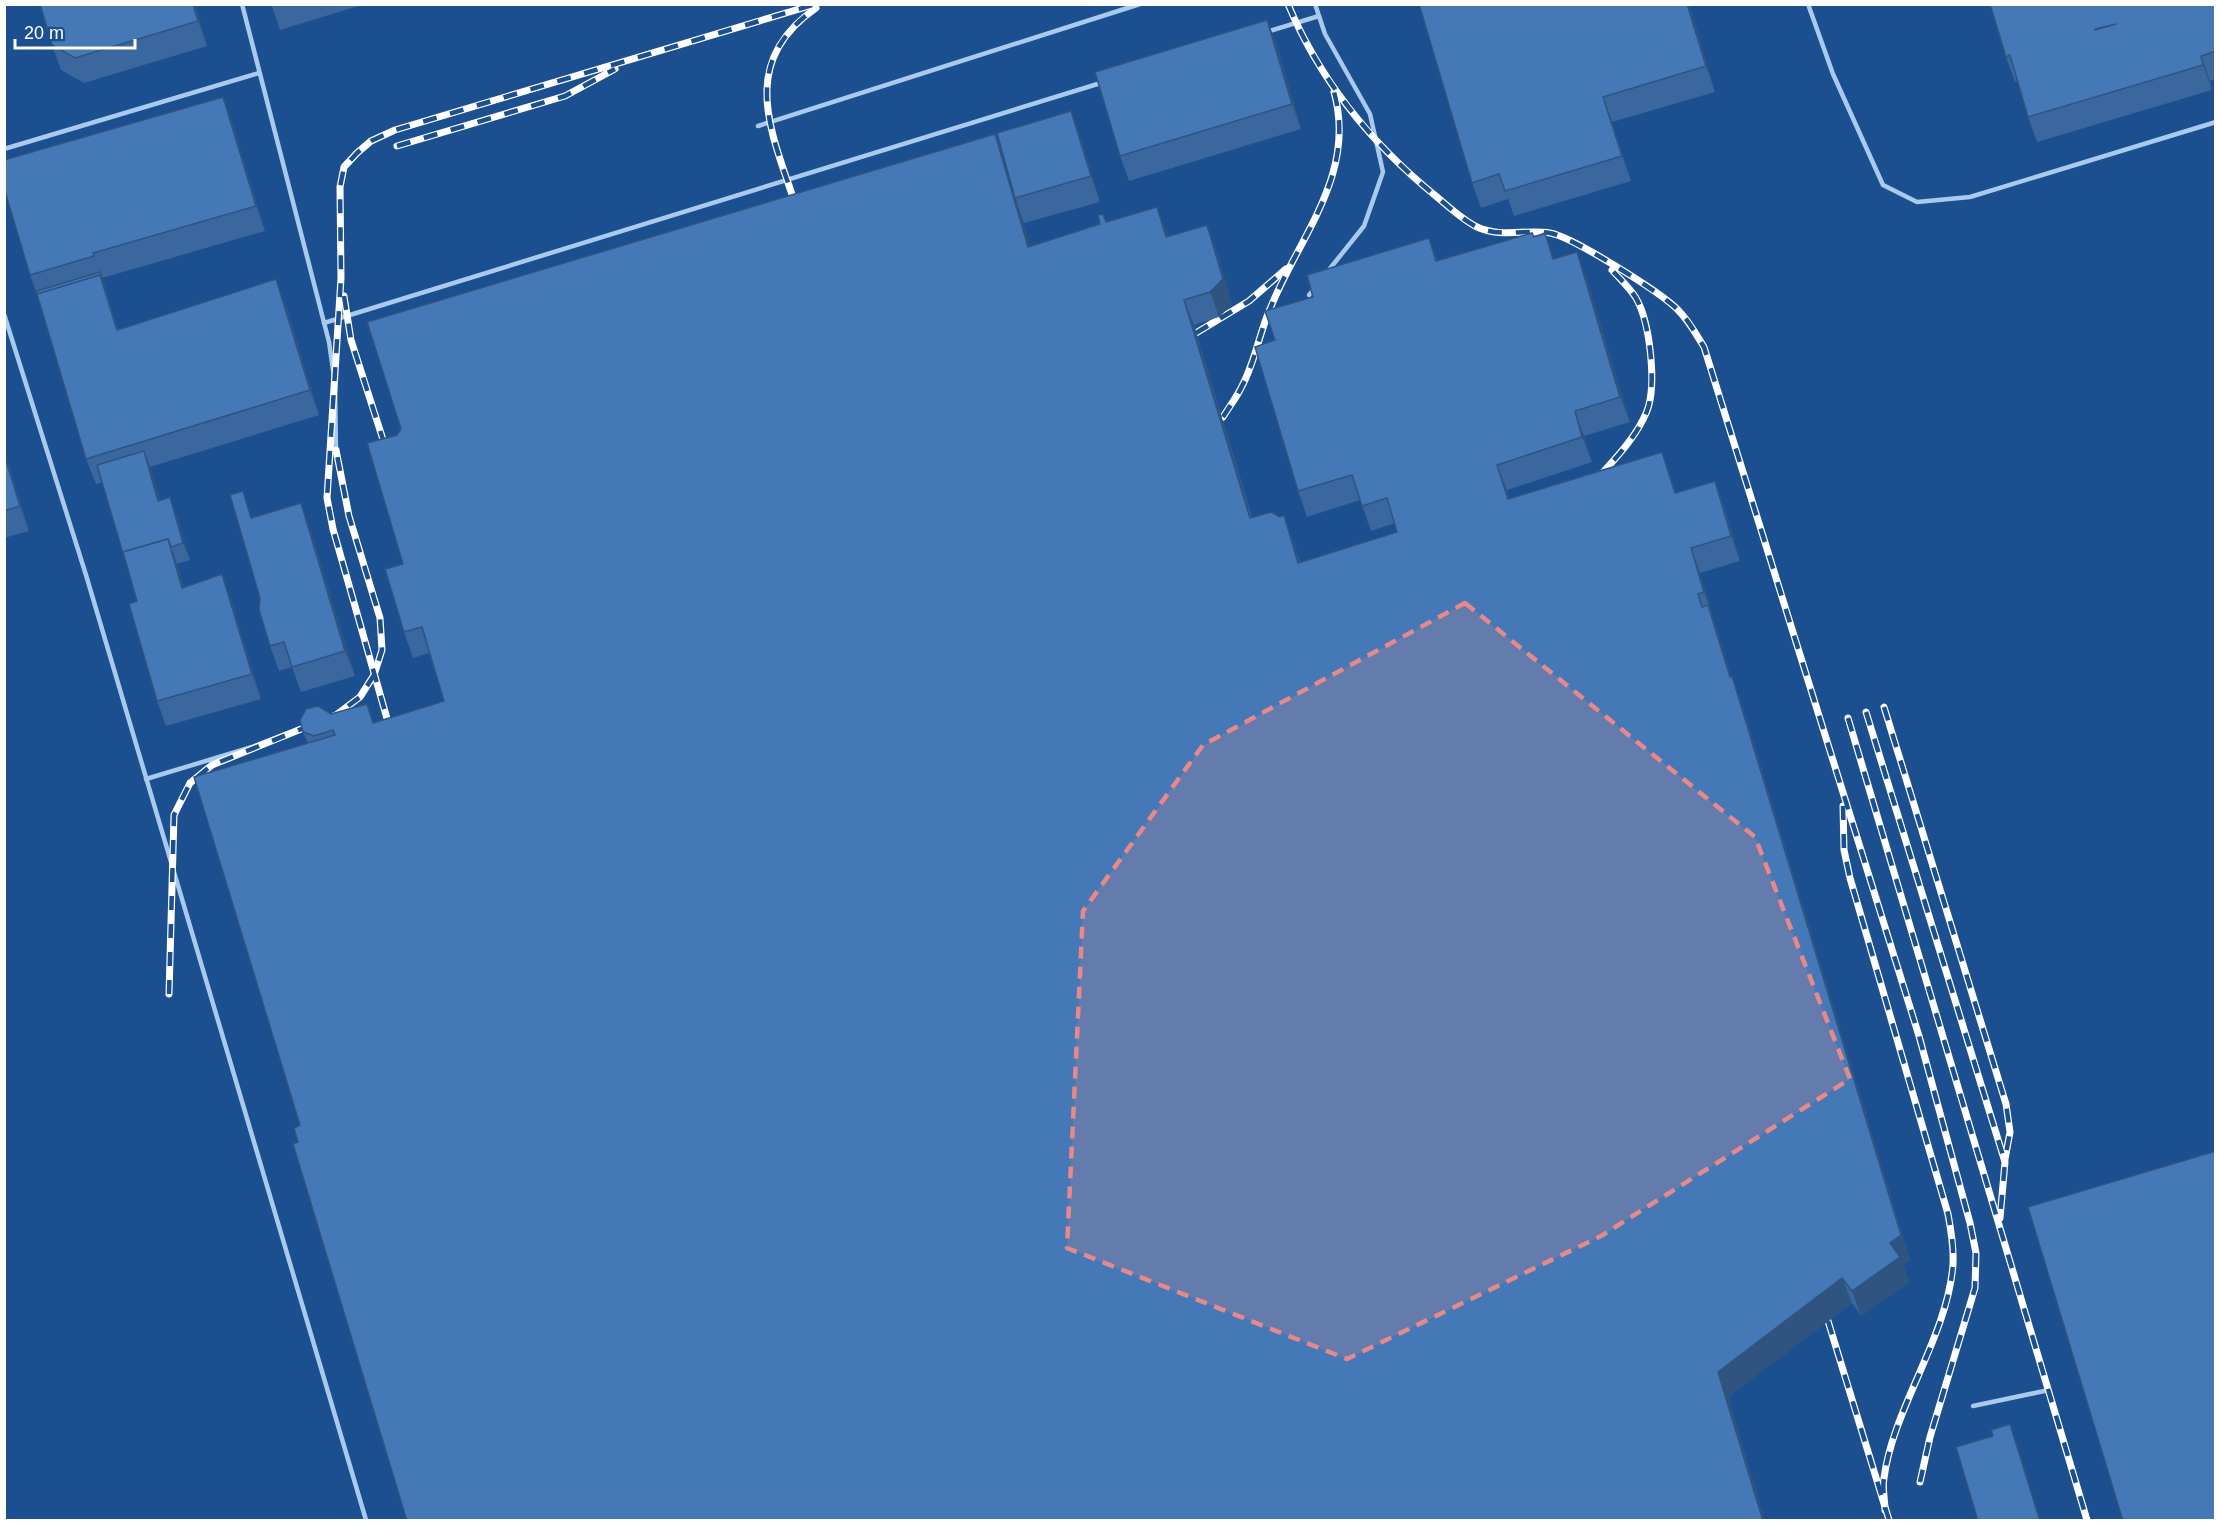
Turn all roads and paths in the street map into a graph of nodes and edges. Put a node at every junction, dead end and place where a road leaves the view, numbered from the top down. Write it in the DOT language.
graph roads {
  1 [pos="242,4"];
  2 [pos="1140,4"];
  3 [pos="1315,4"];
  4 [pos="1808,4"];
  5 [pos="1319,16"];
  6 [pos="1263,33"];
  7 [pos="260,73"];
  8 [pos="1116,78"];
  9 [pos="2216,122"];
  10 [pos="758,126"];
  11 [pos="4,149"];
  12 [pos="1310,295"];
  13 [pos="4,314"];
  14 [pos="324,322"];
  15 [pos="326,719"];
  16 [pos="315,723"];
  17 [pos="146,779"];
  18 [pos="1973,1406"];
  19 [pos="366,1521"];
  20 [pos="2087,1521"];
  1 -- 7 [label="lane"];
  2 -- 10 [label="lane"];
  3 -- 5 [label="lane"];
  4 -- 9 [label="lane"];
  5 -- 6 [label="lane"];
  5 -- 12 [label="lane"];
  7 -- 11 [label="lane"];
  7 -- 14 [label="lane"];
  8 -- 14 [label="lane"];
  13 -- 17 [label="lane"];
  14 -- 15 [label="lane"];
  16 -- 17 [label="lane"];
  17 -- 19 [label="lane"];
  18 -- 20 [label="lane"];
}
